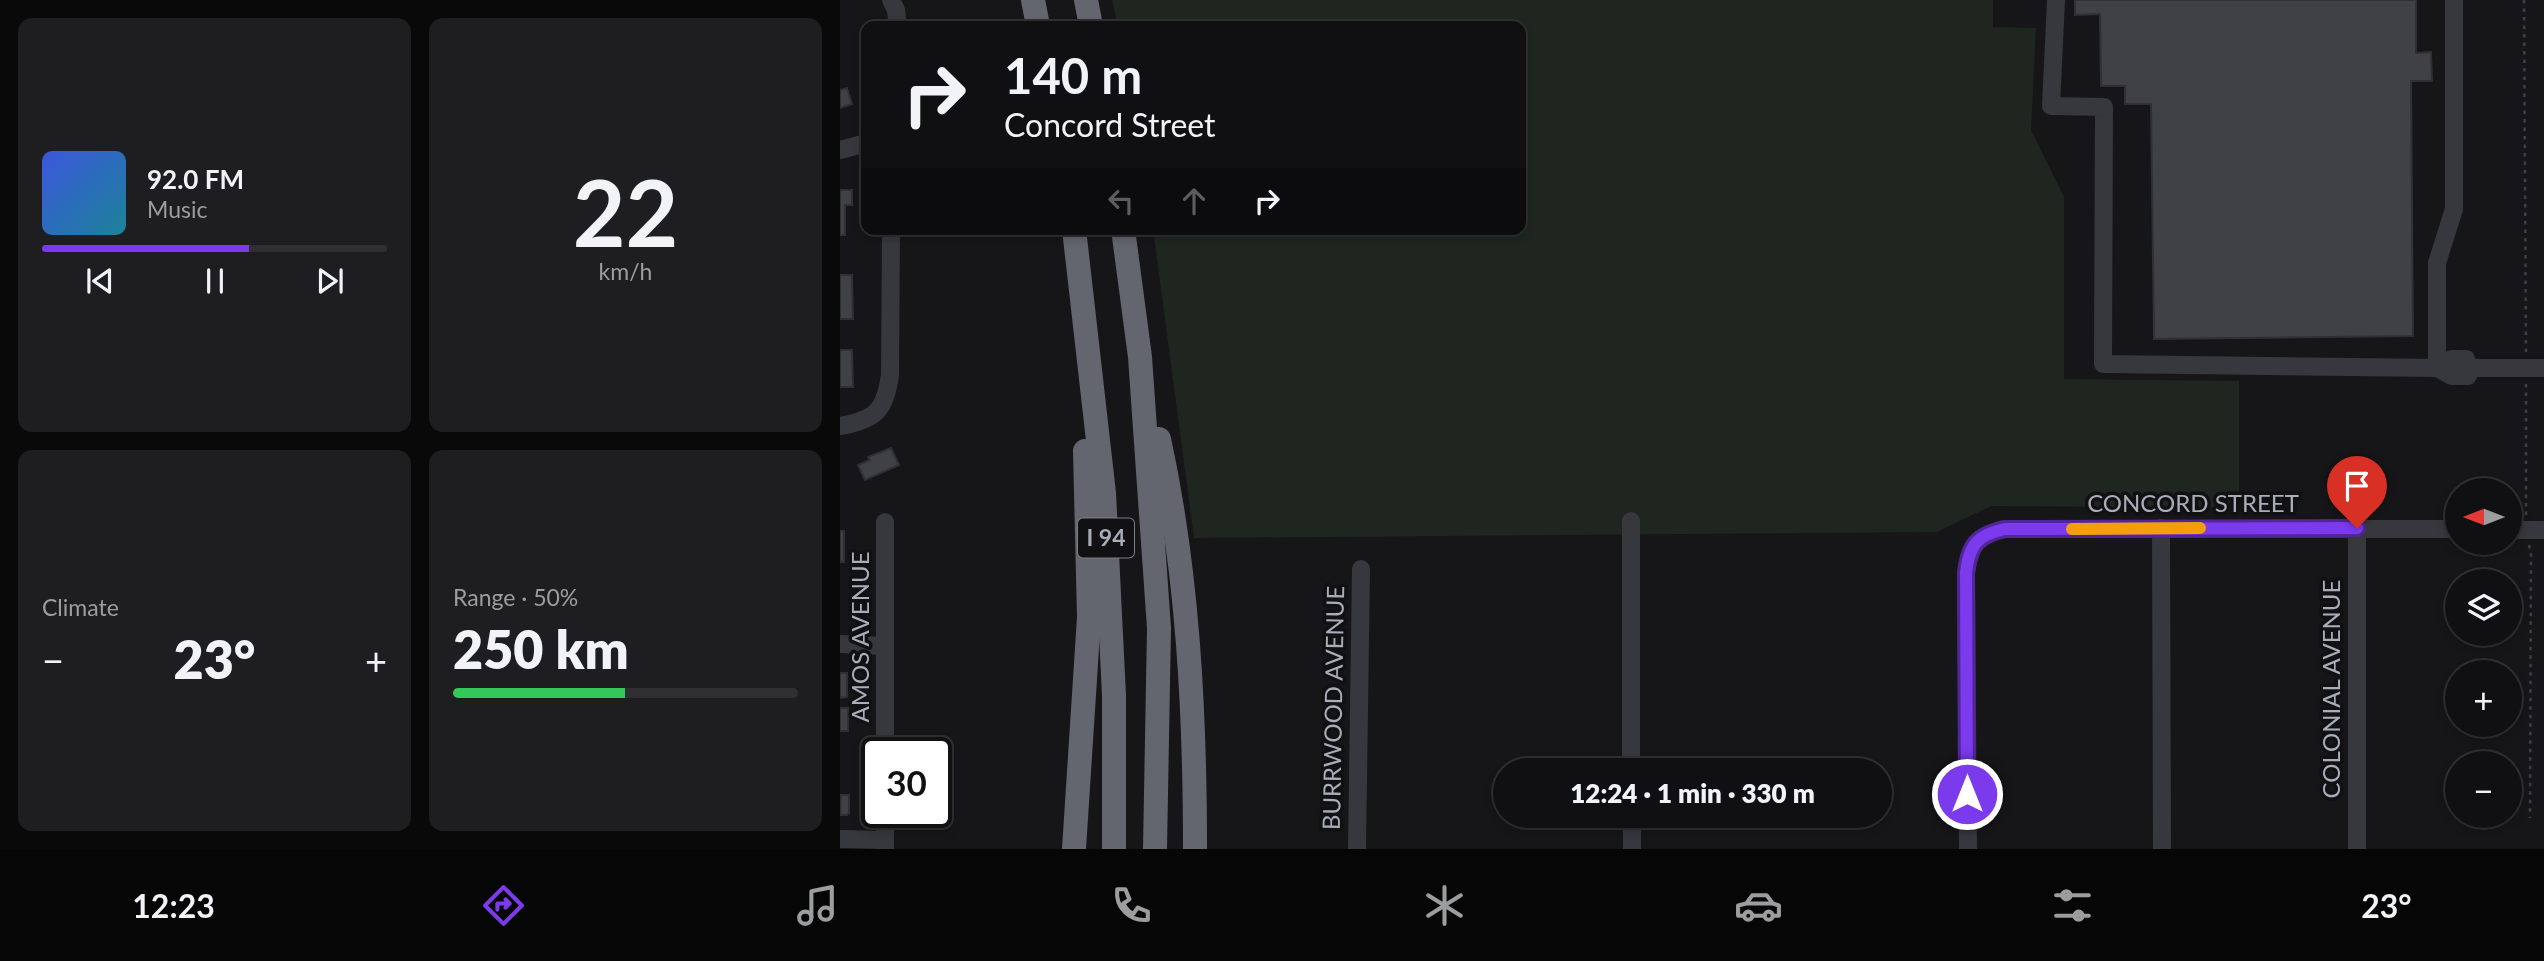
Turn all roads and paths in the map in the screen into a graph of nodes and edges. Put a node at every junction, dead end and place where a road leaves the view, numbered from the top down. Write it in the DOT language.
graph roads {
  1 [pos="891,0"];
  2 [pos="1032,0"];
  3 [pos="1086,0"];
  4 [pos="2056,0"];
  5 [pos="2454,0"];
  6 [pos="2524,0"];
  7 [pos="897,21"];
  8 [pos="1037,21"];
  9 [pos="1090,21"];
  10 [pos="861,144"];
  11 [pos="840,150"];
  12 [pos="891,235"];
  13 [pos="1075,235"];
  14 [pos="1124,235"];
  15 [pos="1081,279"];
  16 [pos="1140,357"];
  17 [pos="2437,368"];
  18 [pos="2535,368"];
  19 [pos="840,426"];
  20 [pos="1631,521"];
  21 [pos="885,522"];
  22 [pos="2161,528"];
  23 [pos="2357,528"];
  24 [pos="2445,529"];
  25 [pos="2527,530"];
  26 [pos="1361,569"];
  27 [pos="840,644"];
  28 [pos="884,646"];
  29 [pos="885,737"];
  30 [pos="1631,758"];
  31 [pos="2530,818"];
  32 [pos="1632,828"];
  33 [pos="840,839"];
  34 [pos="885,845"];
  35 [pos="1073,849"];
  36 [pos="1114,849"];
  37 [pos="1155,849"];
  38 [pos="1195,849"];
  39 [pos="1357,849"];
  40 [pos="1632,849"];
  41 [pos="1968,849"];
  42 [pos="2162,849"];
  43 [pos="2357,849"];
  1 -- 7 [label="street"];
  2 -- 8 [label="highway"];
  3 -- 9 [label="highway"];
  4 -- 17 [label="street"];
  5 -- 17 [label="street"];
  6 -- 18 [label="path"];
  10 -- 11 [label="street"];
  12 -- 19 [label="street"];
  13 -- 15 [label="highway, I 94"];
  14 -- 16 [label="highway, I 94"];
  15 -- 35 [label="highway"];
  15 -- 36 [label="highway, I 94"];
  16 -- 37 [label="highway, I 94"];
  16 -- 38 [label="highway"];
  17 -- 18 [label="street"];
  18 -- 25 [label="path"];
  20 -- 30 [label="street"];
  21 -- 28 [label="street, AMOS AVENUE"];
  22 -- 23 [label="street, CONCORD STREET"];
  22 -- 41 [label="street, CONCORD STREET"];
  22 -- 42 [label="street"];
  23 -- 24 [label="street, CONCORD STREET"];
  23 -- 43 [label="street, COLONIAL AVENUE"];
  25 -- 31 [label="path"];
  26 -- 39 [label="street, BURRWOOD AVENUE"];
  27 -- 28 [label="street"];
  28 -- 29 [label="street, AMOS AVENUE"];
  32 -- 40 [label="street"];
  33 -- 34 [label="street"];
}
